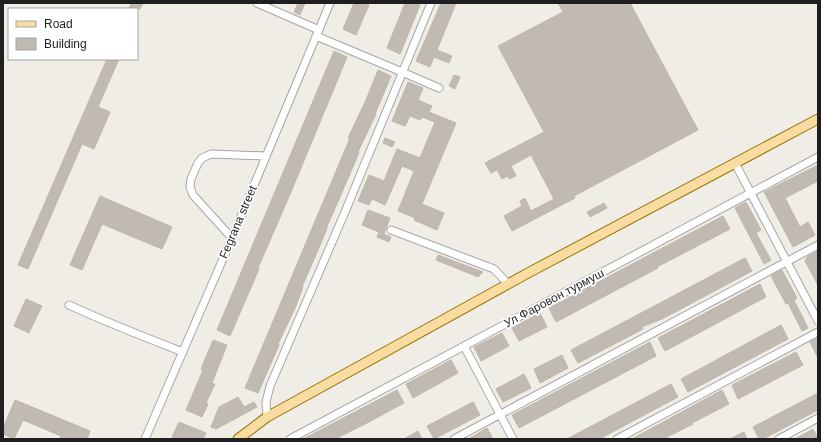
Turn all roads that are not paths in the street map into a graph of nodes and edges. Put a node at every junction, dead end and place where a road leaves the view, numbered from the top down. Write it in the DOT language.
graph roads {
  1 [pos="257,3"];
  2 [pos="330,3"];
  3 [pos="431,3"];
  4 [pos="317,33"];
  5 [pos="402,72"];
  6 [pos="439,88"];
  7 [pos="818,119"];
  8 [pos="266,156"];
  9 [pos="818,157"];
  10 [pos="735,163"];
  11 [pos="752,192"];
  12 [pos="391,230"];
  13 [pos="232,238"];
  14 [pos="818,245"];
  15 [pos="788,261"];
  16 [pos="508,284"];
  17 [pos="69,305"];
  18 [pos="818,321"];
  19 [pos="818,332"];
  20 [pos="464,346"];
  21 [pos="183,352"];
  22 [pos="500,414"];
  23 [pos="267,417"];
  24 [pos="818,418"];
  25 [pos="145,439"];
  26 [pos="238,439"];
  27 [pos="290,439"];
  28 [pos="454,439"];
  29 [pos="513,439"];
  30 [pos="617,439"];
  31 [pos="779,439"];
  1 -- 4 [label="street"];
  2 -- 4 [label="street, Fegrana street"];
  3 -- 5 [label="street"];
  4 -- 5 [label="street"];
  4 -- 8 [label="street, Fegrana street"];
  5 -- 6 [label="street"];
  5 -- 23 [label="street"];
  7 -- 10 [label="main road"];
  8 -- 13 [label="street, Fegrana street"];
  8 -- 13 [label="street"];
  9 -- 11 [label="street, Ул Фаровон турмуш"];
  10 -- 11 [label="street"];
  10 -- 16 [label="main road"];
  11 -- 15 [label="street"];
  11 -- 20 [label="street, Ул Фаровон турмуш"];
  12 -- 16 [label="street"];
  13 -- 21 [label="street, Fegrana street"];
  14 -- 15 [label="street"];
  15 -- 18 [label="street"];
  15 -- 22 [label="street"];
  16 -- 23 [label="main road"];
  17 -- 21 [label="street"];
  19 -- 30 [label="street"];
  20 -- 22 [label="street"];
  20 -- 27 [label="street, Ул Фаровон турмуш"];
  21 -- 25 [label="street, Fegrana street"];
  22 -- 28 [label="street"];
  22 -- 29 [label="street"];
  23 -- 26 [label="main road"];
  24 -- 31 [label="street"];
}
